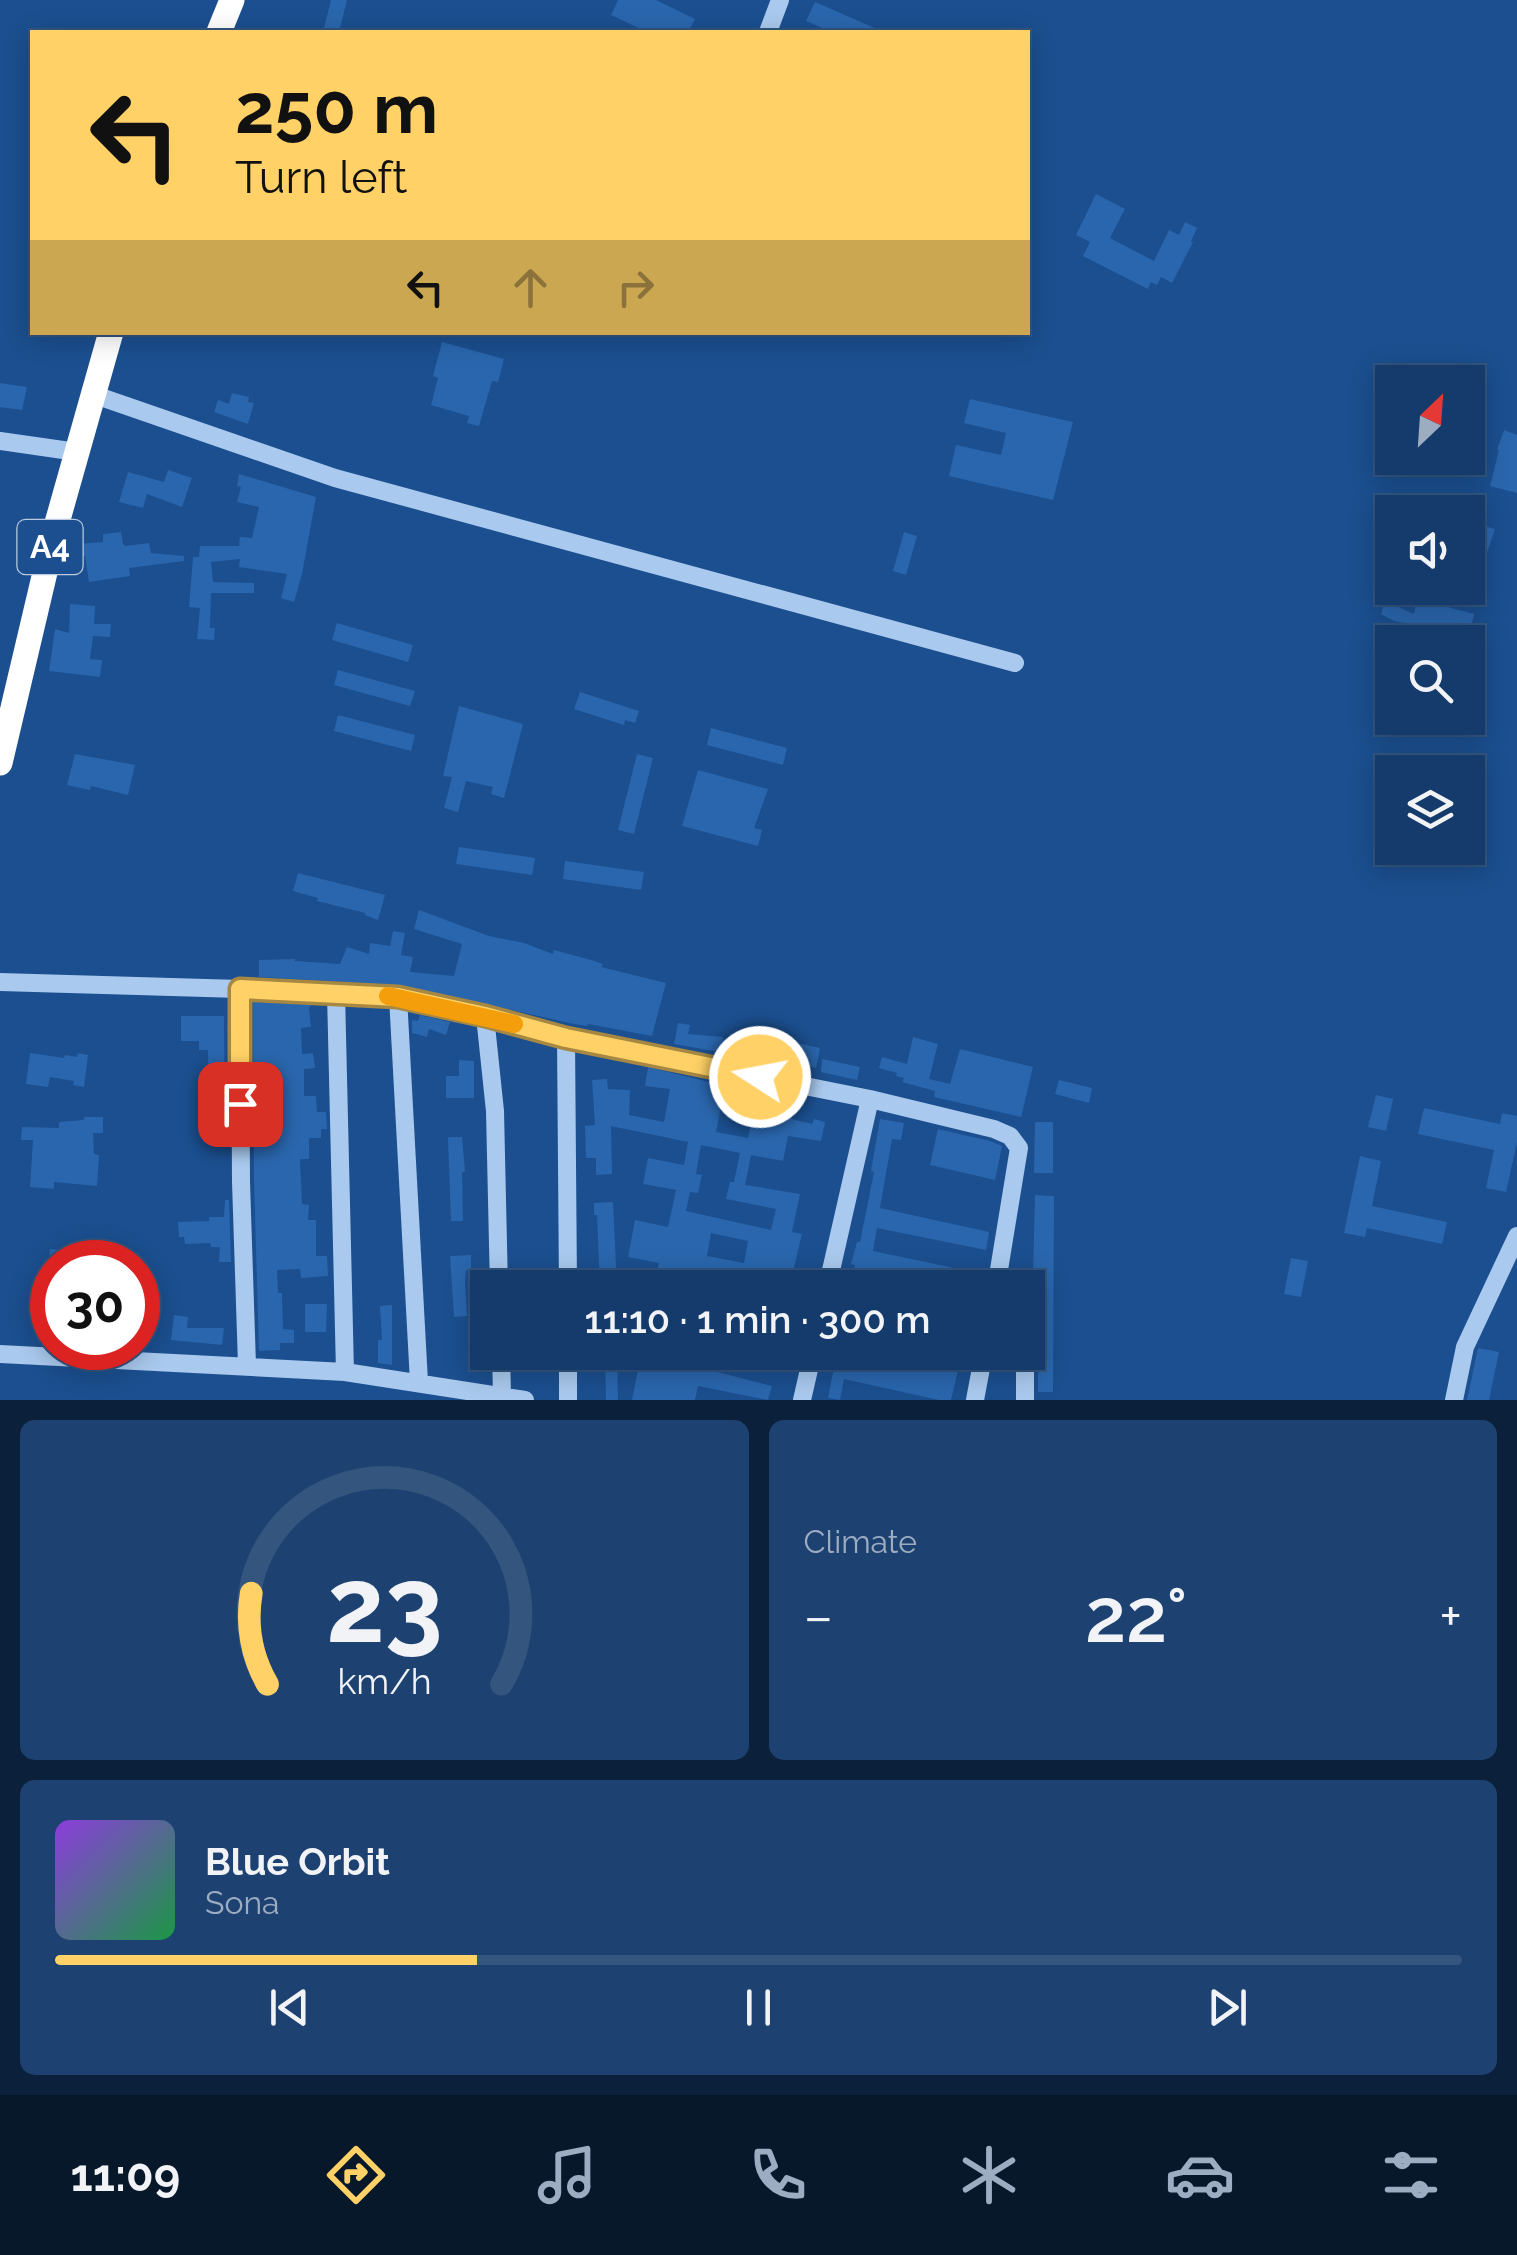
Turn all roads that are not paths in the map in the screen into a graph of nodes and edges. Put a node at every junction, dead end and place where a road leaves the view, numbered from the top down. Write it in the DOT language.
graph roads {
  1 [pos="232,0"];
  2 [pos="780,0"];
  3 [pos="220,30"];
  4 [pos="769,30"];
  5 [pos="110,335"];
  6 [pos="92,394"];
  7 [pos="0,441"];
  8 [pos="77,452"];
  9 [pos="1015,663"];
  10 [pos="0,764"];
  11 [pos="0,982"];
  12 [pos="240,989"];
  13 [pos="336,992"];
  14 [pos="398,997"];
  15 [pos="485,1016"];
  16 [pos="566,1038"];
  17 [pos="870,1099"];
  18 [pos="1517,1236"];
  19 [pos="499,1270"];
  20 [pos="568,1270"];
  21 [pos="832,1270"];
  22 [pos="999,1270"];
  23 [pos="0,1354"];
  24 [pos="247,1365"];
  25 [pos="501,1370"];
  26 [pos="568,1370"];
  27 [pos="809,1370"];
  28 [pos="981,1370"];
  29 [pos="1025,1370"];
  30 [pos="345,1372"];
  31 [pos="419,1382"];
  32 [pos="502,1395"];
  33 [pos="525,1400"];
  34 [pos="568,1400"];
  35 [pos="802,1400"];
  36 [pos="976,1400"];
  37 [pos="1025,1400"];
  38 [pos="1454,1400"];
  1 -- 3 [label="highway"];
  2 -- 4 [label="street"];
  5 -- 6 [label="highway, A4"];
  6 -- 8 [label="highway, A4"];
  6 -- 9 [label="street"];
  7 -- 8 [label="street"];
  8 -- 10 [label="highway, A4"];
  11 -- 12 [label="street"];
  12 -- 13 [label="street"];
  12 -- 24 [label="street"];
  13 -- 14 [label="street"];
  13 -- 30 [label="street"];
  14 -- 15 [label="street"];
  14 -- 31 [label="street"];
  15 -- 16 [label="street"];
  15 -- 19 [label="street"];
  16 -- 17 [label="street"];
  16 -- 20 [label="street"];
  17 -- 21 [label="street"];
  17 -- 22 [label="street"];
  18 -- 38 [label="street"];
  23 -- 24 [label="street"];
  24 -- 30 [label="street"];
  25 -- 32 [label="street"];
  26 -- 34 [label="street"];
  27 -- 35 [label="street"];
  28 -- 36 [label="street"];
  29 -- 37 [label="street"];
  30 -- 31 [label="street"];
  31 -- 32 [label="street"];
  32 -- 33 [label="street"];
}
